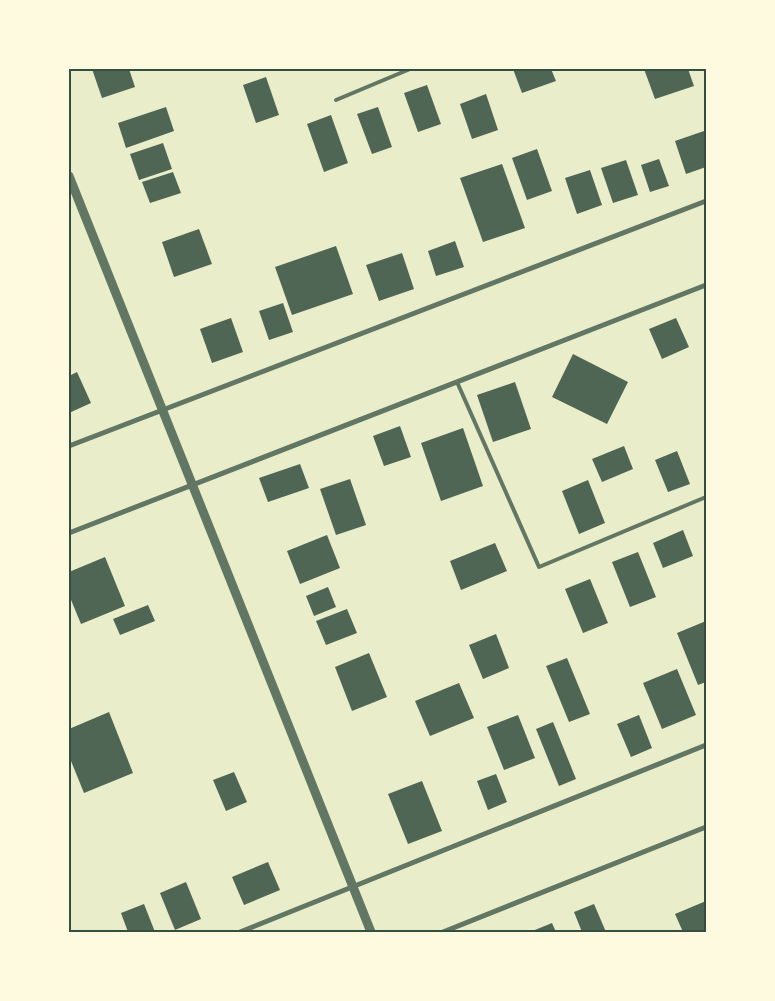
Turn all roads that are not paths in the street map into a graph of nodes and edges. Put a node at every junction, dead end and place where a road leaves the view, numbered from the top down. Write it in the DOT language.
graph roads {
  1 [pos="410,69"];
  2 [pos="336,100"];
  3 [pos="69,176"];
  4 [pos="706,201"];
  5 [pos="706,285"];
  6 [pos="457,382"];
  7 [pos="162,409"];
  8 [pos="69,446"];
  9 [pos="192,485"];
  10 [pos="706,497"];
  11 [pos="69,533"];
  12 [pos="706,745"];
  13 [pos="706,827"];
  14 [pos="353,886"];
  15 [pos="240,932"];
  16 [pos="371,932"];
  17 [pos="443,932"];
  1 -- 2 [label="lane"];
  3 -- 7 [label="street"];
  4 -- 7 [label="street"];
  5 -- 6 [label="street"];
  6 -- 9 [label="street"];
  6 -- 10 [label="lane"];
  7 -- 8 [label="street"];
  7 -- 9 [label="street"];
  9 -- 11 [label="street"];
  9 -- 14 [label="street"];
  12 -- 14 [label="street"];
  13 -- 17 [label="street"];
  14 -- 15 [label="street"];
  14 -- 16 [label="street"];
}
